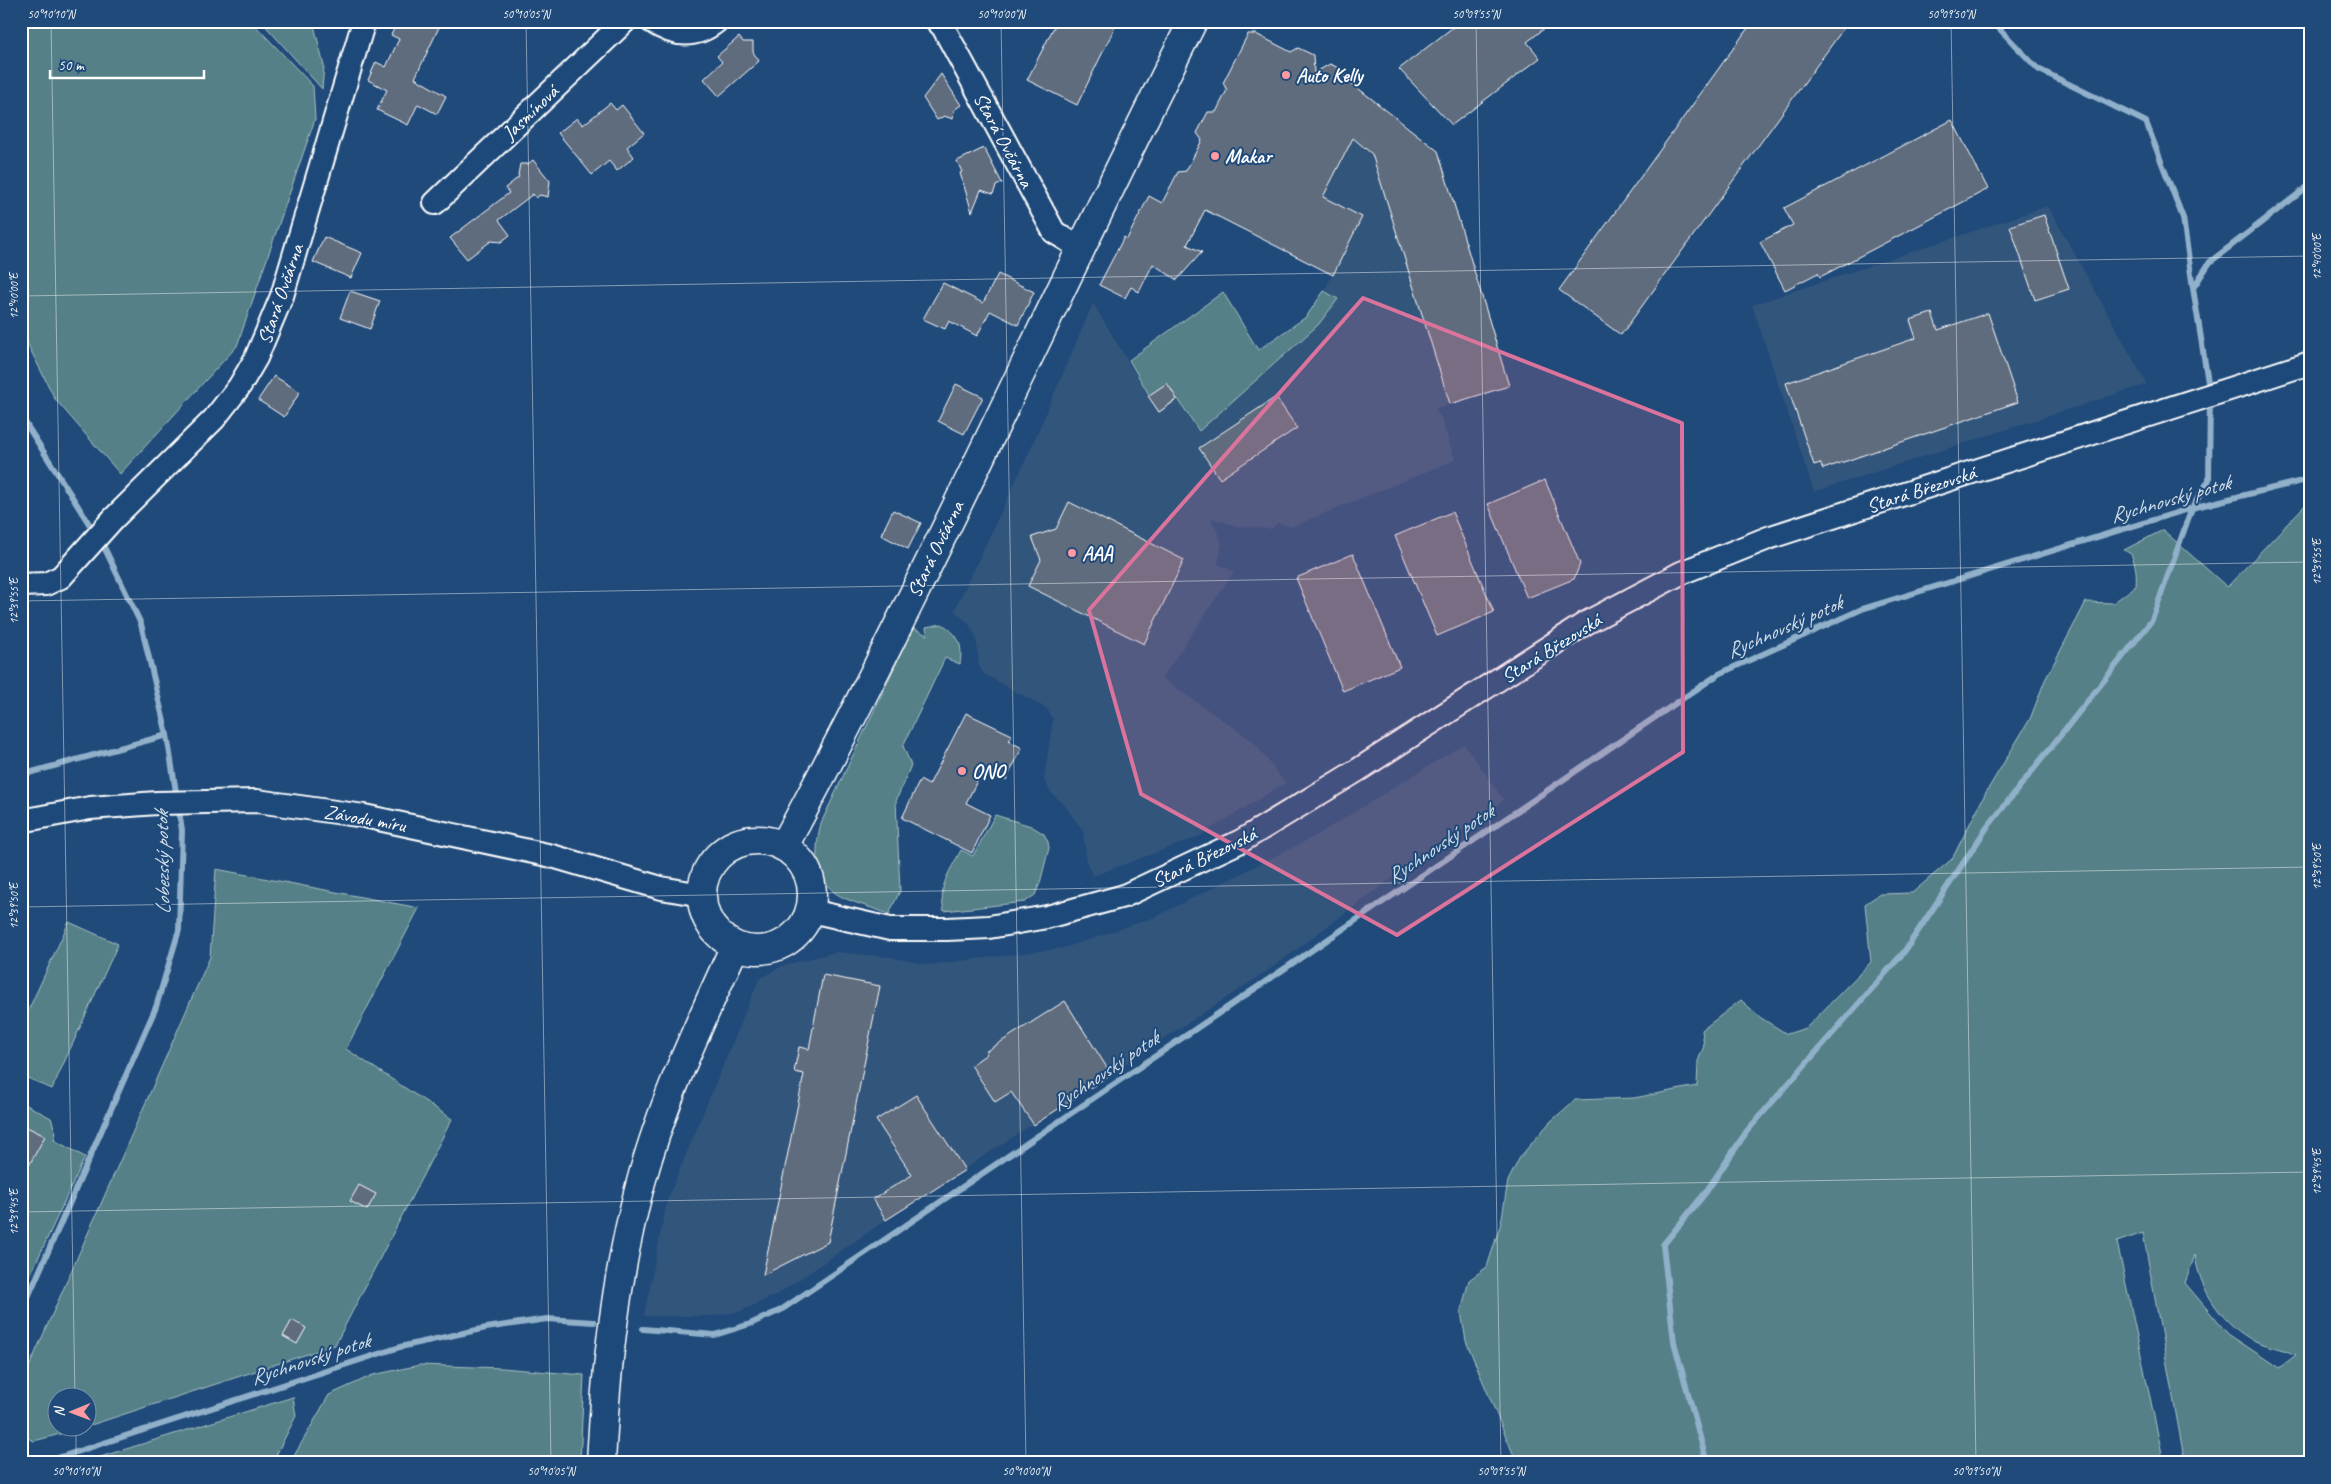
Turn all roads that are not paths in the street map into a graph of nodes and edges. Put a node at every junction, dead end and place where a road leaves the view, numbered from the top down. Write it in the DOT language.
graph roads {
  1 [pos="364,21"];
  2 [pos="625,21"];
  3 [pos="651,21"];
  4 [pos="717,21"];
  5 [pos="938,21"];
  6 [pos="1193,21"];
  7 [pos="435,203"];
  8 [pos="1080,248"];
  9 [pos="2310,363"];
  10 [pos="21,585"];
  11 [pos="21,821"];
  12 [pos="784,846"];
  13 [pos="702,895"];
  14 [pos="811,910"];
  15 [pos="735,946"];
  16 [pos="601,1463"];
  1 -- 10 [label="street, Stará Ovčárna"];
  2 -- 7 [label="street, Jasmínová"];
  3 -- 4 [label="street"];
  5 -- 8 [label="street, Stará Ovčárna"];
  6 -- 8 [label="main road, Stará Ovčárna"];
  8 -- 12 [label="main road, Stará Ovčárna"];
  9 -- 14 [label="street, Stará Březovská"];
  11 -- 13 [label="street, Závodu míru"];
  12 -- 13 [label="main road"];
  12 -- 14 [label="main road"];
  13 -- 15 [label="main road"];
  14 -- 15 [label="main road"];
  15 -- 16 [label="main road"];
}
